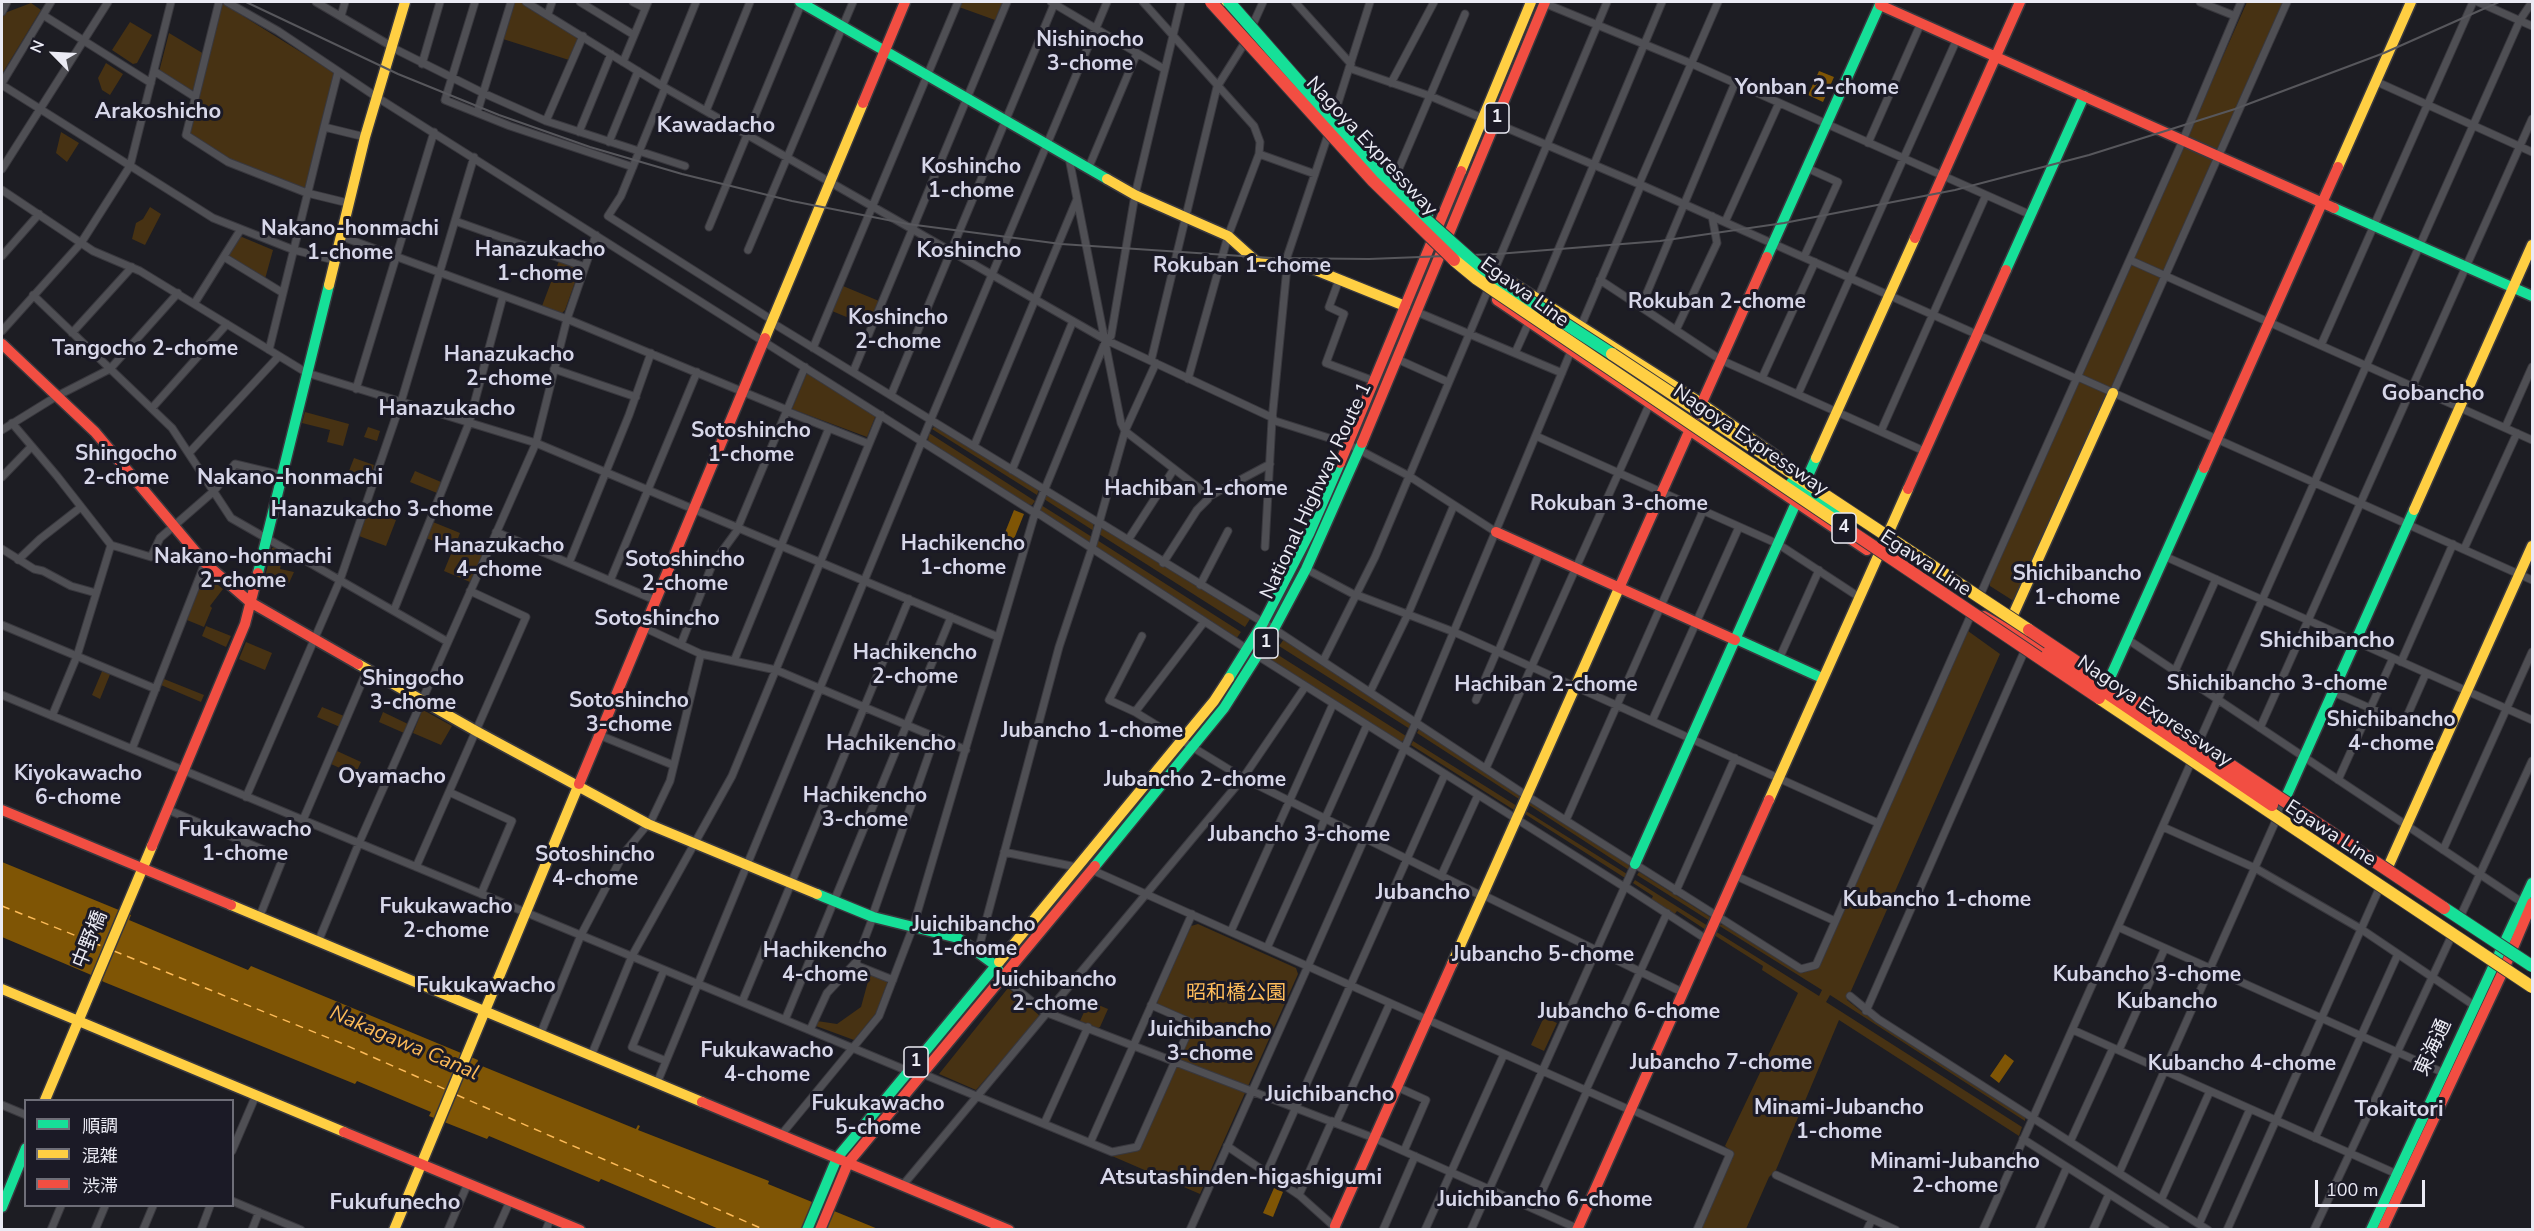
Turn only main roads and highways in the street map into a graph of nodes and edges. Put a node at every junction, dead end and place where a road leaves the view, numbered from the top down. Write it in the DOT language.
graph roads {
  1 [pos="405,2"];
  2 [pos="801,2"];
  3 [pos="905,2"];
  4 [pos="1205,2"];
  5 [pos="1211,2"];
  6 [pos="1220,2"];
  7 [pos="1229,2"];
  8 [pos="1235,2"];
  9 [pos="1531,2"];
  10 [pos="1545,2"];
  11 [pos="2020,2"];
  12 [pos="2411,2"];
  13 [pos="1881,3"];
  14 [pos="884,50"];
  15 [pos="1995,56"];
  16 [pos="2084,96"];
  17 [pos="1335,115"];
  18 [pos="2322,202"];
  19 [pos="1438,225"];
  20 [pos="1449,235"];
  21 [pos="1430,245"];
  22 [pos="2532,245"];
  23 [pos="1440,254"];
  24 [pos="2514,288"];
  25 [pos="2532,296"];
  26 [pos="1405,306"];
  27 [pos="1578,331"];
  28 [pos="2,344"];
  29 [pos="2113,393"];
  30 [pos="1701,403"];
  31 [pos="1690,431"];
  32 [pos="1808,477"];
  33 [pos="1797,503"];
  34 [pos="1888,531"];
  35 [pos="1496,532"];
  36 [pos="2532,546"];
  37 [pos="1877,556"];
  38 [pos="1620,588"];
  39 [pos="1976,592"];
  40 [pos="1946,601"];
  41 [pos="250,602"];
  42 [pos="2013,615"];
  43 [pos="1268,626"];
  44 [pos="1736,639"];
  45 [pos="1822,678"];
  46 [pos="2110,679"];
  47 [pos="2098,703"];
  48 [pos="1188,744"];
  49 [pos="577,788"];
  50 [pos="2286,797"];
  51 [pos="2,810"];
  52 [pos="2293,828"];
  53 [pos="1635,864"];
  54 [pos="2388,867"];
  55 [pos="141,869"];
  56 [pos="2532,883"];
  57 [pos="2528,903"];
  58 [pos="2484,934"];
  59 [pos="2508,946"];
  60 [pos="2484,954"];
  61 [pos="995,965"];
  62 [pos="2532,965"];
  63 [pos="2500,966"];
  64 [pos="2532,973"];
  65 [pos="1004,978"];
  66 [pos="2532,983"];
  67 [pos="2,989"];
  68 [pos="2532,989"];
  69 [pos="485,1012"];
  70 [pos="78,1021"];
  71 [pos="46,1099"];
  72 [pos="24,1153"];
  73 [pos="842,1160"];
  74 [pos="422,1164"];
  75 [pos="2401,1176"];
  76 [pos="824,1204"];
  77 [pos="2,1207"];
  78 [pos="1336,1228"];
  79 [pos="1578,1229"];
  80 [pos="394,1230"];
  81 [pos="580,1230"];
  82 [pos="807,1230"];
  83 [pos="820,1230"];
  84 [pos="1009,1230"];
  85 [pos="2371,1230"];
  86 [pos="2382,1230"];
  1 -- 41 [label="main road, 中野橋"];
  2 -- 14 [label="main road"];
  3 -- 14 [label="main road"];
  4 -- 21 [label="main road, Egawa Line"];
  5 -- 52 [label="main road, Nagoya Expressway / 4, bridge"];
  6 -- 17 [label="main road"];
  7 -- 39 [label="main road, Nagoya Expressway / 4, bridge"];
  8 -- 17 [label="main road, Egawa Line"];
  9 -- 19 [label="main road, National Highway Route 1 / 1"];
  10 -- 20 [label="main road, National Highway Route 1 / 1"];
  11 -- 15 [label="main road"];
  12 -- 18 [label="main road"];
  13 -- 15 [label="main road"];
  13 -- 30 [label="main road"];
  14 -- 26 [label="main road"];
  14 -- 49 [label="main road"];
  15 -- 16 [label="main road"];
  15 -- 32 [label="main road"];
  16 -- 18 [label="main road"];
  16 -- 34 [label="main road"];
  17 -- 19 [label="main road, Egawa Line"];
  18 -- 24 [label="main road"];
  18 -- 46 [label="main road"];
  19 -- 20 [label="main road, Egawa Line"];
  19 -- 21 [label="main road, National Highway Route 1 / 1"];
  20 -- 23 [label="main road, National Highway Route 1 / 1"];
  20 -- 27 [label="main road, Egawa Line"];
  21 -- 23 [label="main road, Egawa Line"];
  21 -- 26 [label="main road, National Highway Route 1 / 1"];
  22 -- 24 [label="main road"];
  23 -- 31 [label="main road, Egawa Line"];
  23 -- 43 [label="main road, National Highway Route 1 / 1"];
  24 -- 25 [label="main road"];
  24 -- 50 [label="main road"];
  26 -- 43 [label="main road, National Highway Route 1 / 1"];
  27 -- 30 [label="main road, Egawa Line"];
  27 -- 39 [label="main road, bridge"];
  28 -- 41 [label="main road"];
  29 -- 42 [label="main road"];
  30 -- 31 [label="main road"];
  30 -- 32 [label="main road, Egawa Line"];
  31 -- 33 [label="main road, Egawa Line"];
  31 -- 38 [label="main road"];
  32 -- 33 [label="main road"];
  32 -- 34 [label="main road, Egawa Line"];
  33 -- 37 [label="main road, Egawa Line"];
  33 -- 44 [label="main road"];
  34 -- 37 [label="main road"];
  34 -- 39 [label="main road, Egawa Line"];
  35 -- 38 [label="main road"];
  36 -- 54 [label="main road"];
  37 -- 40 [label="main road, Egawa Line"];
  37 -- 45 [label="main road"];
  38 -- 44 [label="main road"];
  38 -- 78 [label="main road"];
  39 -- 42 [label="main road, Egawa Line"];
  39 -- 58 [label="main road, Nagoya Expressway / 4, bridge"];
  40 -- 47 [label="main road, Egawa Line"];
  40 -- 52 [label="main road, bridge"];
  41 -- 49 [label="main road"];
  41 -- 55 [label="main road, 中野橋"];
  42 -- 46 [label="main road, Egawa Line"];
  43 -- 48 [label="main road, National Highway Route 1 / 1"];
  44 -- 45 [label="main road"];
  44 -- 53 [label="main road"];
  45 -- 79 [label="main road"];
  46 -- 47 [label="main road"];
  46 -- 50 [label="main road, Egawa Line"];
  47 -- 63 [label="main road, Egawa Line"];
  48 -- 61 [label="main road, National Highway Route 1 / 1"];
  48 -- 65 [label="main road, National Highway Route 1 / 1"];
  49 -- 61 [label="main road"];
  49 -- 69 [label="main road"];
  50 -- 54 [label="main road, Egawa Line"];
  51 -- 55 [label="main road"];
  52 -- 60 [label="main road, Nagoya Expressway / 4, bridge"];
  54 -- 59 [label="main road, Egawa Line"];
  55 -- 69 [label="main road"];
  55 -- 70 [label="main road, 中野橋"];
  56 -- 57 [label="main road, 東海通"];
  57 -- 59 [label="main road, 東海通"];
  58 -- 62 [label="main road, Nagoya Expressway / 4, bridge"];
  58 -- 64 [label="main road, bridge"];
  59 -- 62 [label="main road, Egawa Line"];
  59 -- 63 [label="main road, 東海通"];
  60 -- 66 [label="main road, bridge"];
  60 -- 68 [label="main road, Nagoya Expressway / 4, bridge"];
  61 -- 65 [label="main road"];
  61 -- 73 [label="main road, National Highway Route 1 / 1"];
  63 -- 68 [label="main road, Egawa Line"];
  63 -- 75 [label="main road, 東海通"];
  63 -- 75 [label="main road, 東海通"];
  65 -- 73 [label="main road, National Highway Route 1 / 1"];
  67 -- 70 [label="main road"];
  69 -- 73 [label="main road"];
  69 -- 74 [label="main road"];
  70 -- 71 [label="main road, 中野橋"];
  70 -- 74 [label="main road"];
  72 -- 77 [label="main road"];
  73 -- 76 [label="main road, National Highway Route 1 / 1"];
  73 -- 84 [label="main road"];
  74 -- 80 [label="main road"];
  74 -- 81 [label="main road"];
  75 -- 85 [label="main road, 東海通"];
  75 -- 86 [label="main road, 東海通"];
  76 -- 82 [label="main road, National Highway Route 1 / 1"];
  76 -- 83 [label="main road, National Highway Route 1 / 1"];
}
